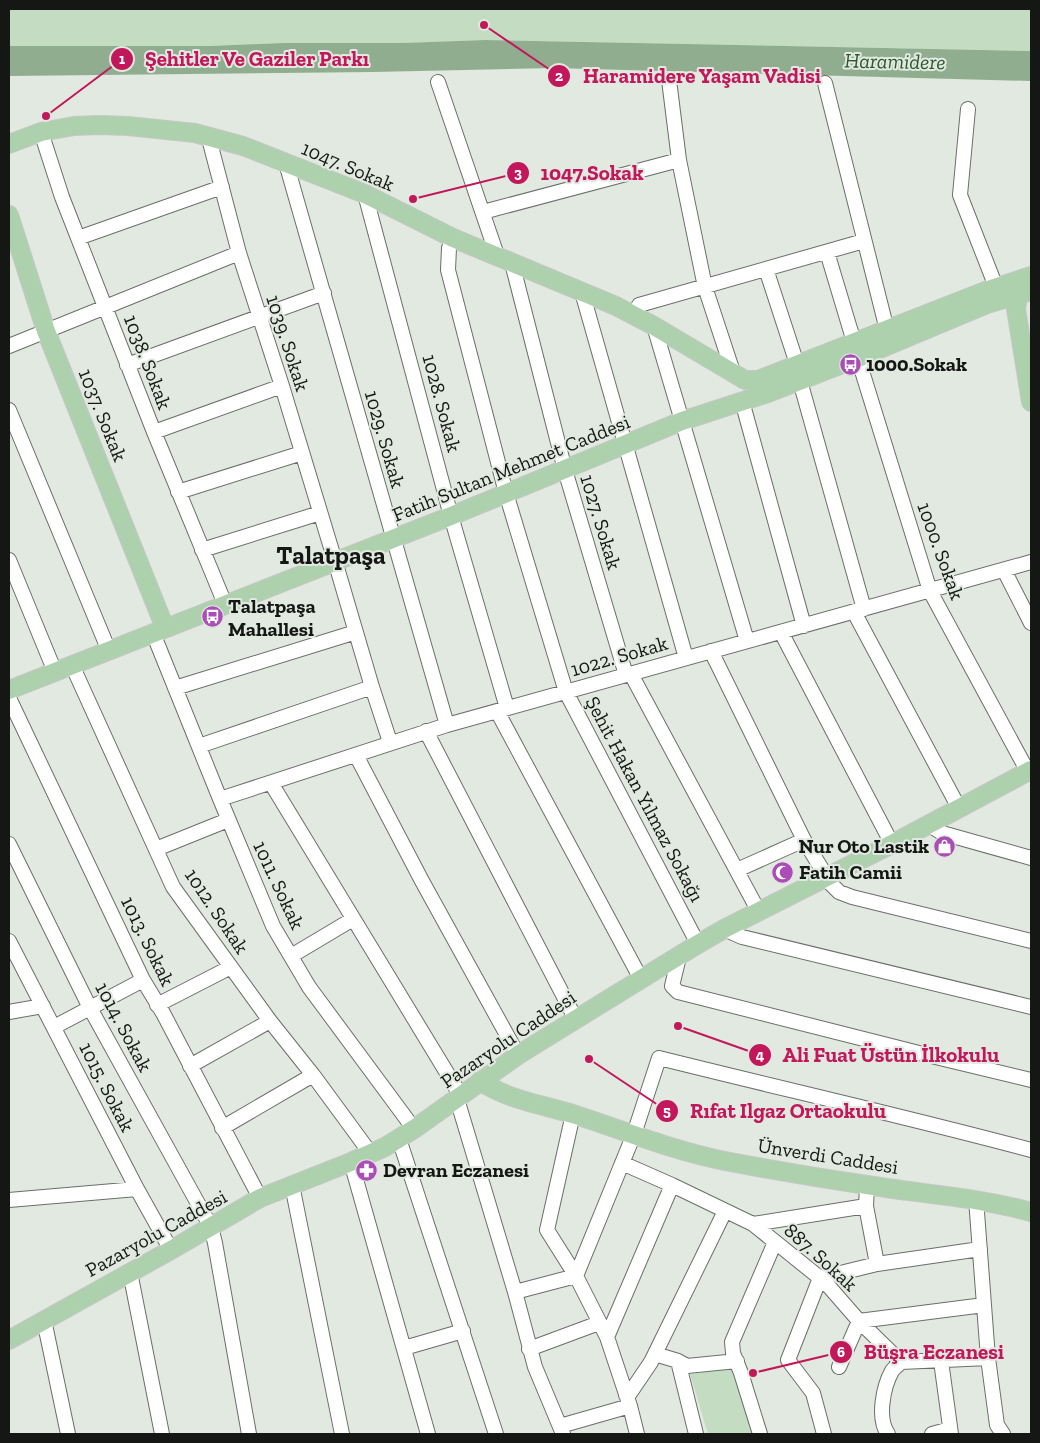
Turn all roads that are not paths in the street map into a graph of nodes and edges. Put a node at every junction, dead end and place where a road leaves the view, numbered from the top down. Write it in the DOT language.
graph roads {
  1 [pos="669,80"];
  2 [pos="438,82"];
  3 [pos="825,83"];
  4 [pos="968,109"];
  5 [pos="41,132"];
  6 [pos="208,135"];
  7 [pos="9,144"];
  8 [pos="680,160"];
  9 [pos="286,163"];
  10 [pos="222,187"];
  11 [pos="365,194"];
  12 [pos="483,212"];
  13 [pos="9,215"];
  14 [pos="78,238"];
  15 [pos="453,238"];
  16 [pos="864,241"];
  17 [pos="827,252"];
  18 [pos="239,253"];
  19 [pos="505,261"];
  20 [pos="766,269"];
  21 [pos="1024,284"];
  22 [pos="705,287"];
  23 [pos="996,287"];
  24 [pos="582,292"];
  25 [pos="324,293"];
  26 [pos="105,308"];
  27 [pos="634,315"];
  28 [pos="259,318"];
  29 [pos="654,326"];
  30 [pos="46,330"];
  31 [pos="887,330"];
  32 [pos="9,346"];
  33 [pos="856,350"];
  34 [pos="127,365"];
  35 [pos="799,373"];
  36 [pos="734,375"];
  37 [pos="758,380"];
  38 [pos="282,386"];
  39 [pos="742,401"];
  40 [pos="1031,402"];
  41 [pos="9,410"];
  42 [pos="682,421"];
  43 [pos="154,432"];
  44 [pos="625,445"];
  45 [pos="302,452"];
  46 [pos="565,470"];
  47 [pos="178,492"];
  48 [pos="506,493"];
  49 [pos="320,513"];
  50 [pos="451,516"];
  51 [pos="392,538"];
  52 [pos="202,550"];
  53 [pos="9,560"];
  54 [pos="336,561"];
  55 [pos="1031,562"];
  56 [pos="1004,570"];
  57 [pos="930,590"];
  58 [pos="225,604"];
  59 [pos="859,610"];
  60 [pos="1031,623"];
  61 [pos="804,626"];
  62 [pos="159,631"];
  63 [pos="356,632"];
  64 [pos="781,632"];
  65 [pos="747,641"];
  66 [pos="108,651"];
  67 [pos="711,651"];
  68 [pos="686,658"];
  69 [pos="72,665"];
  70 [pos="55,672"];
  71 [pos="629,674"];
  72 [pos="372,687"];
  73 [pos="175,688"];
  74 [pos="9,690"];
  75 [pos="566,692"];
  76 [pos="9,698"];
  77 [pos="502,709"];
  78 [pos="447,725"];
  79 [pos="426,731"];
  80 [pos="390,742"];
  81 [pos="199,746"];
  82 [pos="356,755"];
  83 [pos="1030,771"];
  84 [pos="271,783"];
  85 [pos="220,799"];
  86 [pos="958,808"];
  87 [pos="228,820"];
  88 [pos="928,824"];
  89 [pos="804,840"];
  90 [pos="9,844"];
  91 [pos="892,844"];
  92 [pos="156,849"];
  93 [pos="1031,858"];
  94 [pos="737,870"];
  95 [pos="827,877"];
  96 [pos="759,912"];
  97 [pos="353,919"];
  98 [pos="724,929"];
  99 [pos="9,940"];
  100 [pos="1031,941"];
  101 [pos="698,944"];
  102 [pos="291,956"];
  103 [pos="679,957"];
  104 [pos="231,967"];
  105 [pos="640,979"];
  106 [pos="143,980"];
  107 [pos="157,1005"];
  108 [pos="43,1006"];
  109 [pos="1031,1007"];
  110 [pos="90,1008"];
  111 [pos="9,1012"];
  112 [pos="575,1018"];
  113 [pos="270,1022"];
  114 [pos="54,1028"];
  115 [pos="518,1055"];
  116 [pos="190,1066"];
  117 [pos="313,1074"];
  118 [pos="1031,1080"];
  119 [pos="480,1081"];
  120 [pos="459,1097"];
  121 [pos="574,1114"];
  122 [pos="222,1128"];
  123 [pos="414,1129"];
  124 [pos="634,1134"];
  125 [pos="399,1139"];
  126 [pos="1031,1150"];
  127 [pos="371,1154"];
  128 [pos="351,1162"];
  129 [pos="622,1163"];
  130 [pos="292,1185"];
  131 [pos="672,1185"];
  132 [pos="867,1186"];
  133 [pos="137,1189"];
  134 [pos="260,1198"];
  135 [pos="976,1199"];
  136 [pos="9,1200"];
  137 [pos="866,1206"];
  138 [pos="725,1211"];
  139 [pos="1031,1212"];
  140 [pos="753,1224"];
  141 [pos="211,1227"];
  142 [pos="775,1242"];
  143 [pos="171,1250"];
  144 [pos="980,1250"];
  145 [pos="876,1264"];
  146 [pos="130,1272"];
  147 [pos="576,1276"];
  148 [pos="820,1278"];
  149 [pos="515,1292"];
  150 [pos="984,1305"];
  151 [pos="44,1320"];
  152 [pos="859,1321"];
  153 [pos="598,1322"];
  154 [pos="462,1331"];
  155 [pos="607,1337"];
  156 [pos="9,1340"];
  157 [pos="404,1348"];
  158 [pos="529,1350"];
  159 [pos="655,1354"];
  160 [pos="988,1358"];
  161 [pos="678,1361"];
  162 [pos="737,1361"];
  163 [pos="942,1361"];
  164 [pos="901,1362"];
  165 [pos="839,1367"];
  166 [pos="628,1400"];
  167 [pos="561,1430"];
  168 [pos="951,1432"];
  169 [pos="68,1434"];
  170 [pos="162,1434"];
  171 [pos="249,1434"];
  172 [pos="342,1434"];
  173 [pos="428,1434"];
  174 [pos="496,1434"];
  175 [pos="636,1434"];
  176 [pos="696,1434"];
  177 [pos="760,1434"];
  178 [pos="824,1434"];
  179 [pos="888,1434"];
  180 [pos="932,1434"];
  181 [pos="1003,1434"];
  1 -- 8 [label="street"];
  2 -- 12 [label="street, 1027. Sokak"];
  3 -- 16 [label="street"];
  4 -- 23 [label="street"];
  5 -- 6 [label="main road, 1047. Sokak"];
  5 -- 7 [label="main road, 1047. Sokak"];
  5 -- 14 [label="street, 1038. Sokak"];
  6 -- 9 [label="main road, 1047. Sokak"];
  6 -- 10 [label="street, 1039. Sokak"];
  8 -- 12 [label="street"];
  8 -- 22 [label="street"];
  9 -- 11 [label="main road, 1047. Sokak"];
  9 -- 25 [label="street, 1029. Sokak"];
  10 -- 14 [label="street"];
  10 -- 18 [label="street, 1039. Sokak"];
  11 -- 15 [label="main road, 1047. Sokak"];
  11 -- 50 [label="street, 1028. Sokak"];
  12 -- 19 [label="street, 1027. Sokak"];
  13 -- 30 [label="main road, 1037. Sokak"];
  14 -- 26 [label="street, 1038. Sokak"];
  15 -- 19 [label="main road, 1047. Sokak"];
  15 -- 48 [label="street, Şehit Hakan Yılmaz Sokağı"];
  16 -- 17 [label="street"];
  16 -- 31 [label="street"];
  17 -- 20 [label="street"];
  17 -- 33 [label="street, 1000. Sokak"];
  18 -- 26 [label="street"];
  18 -- 28 [label="street, 1039. Sokak"];
  19 -- 24 [label="main road, 1047. Sokak"];
  19 -- 46 [label="street, 1027. Sokak"];
  20 -- 22 [label="street"];
  20 -- 35 [label="street"];
  21 -- 23 [label="main road, Fatih Sultan Mehmet Caddesi"];
  21 -- 33 [label="main road, Fatih Sultan Mehmet Caddesi"];
  21 -- 40 [label="main road"];
  22 -- 27 [label="street"];
  22 -- 36 [label="street"];
  23 -- 31 [label="main road, Fatih Sultan Mehmet Caddesi"];
  24 -- 27 [label="main road, 1047. Sokak"];
  24 -- 44 [label="street"];
  25 -- 28 [label="street"];
  25 -- 51 [label="street, 1029. Sokak"];
  26 -- 30 [label="street"];
  26 -- 34 [label="street, 1038. Sokak"];
  27 -- 29 [label="main road, 1047. Sokak"];
  28 -- 34 [label="street"];
  28 -- 38 [label="street, 1039. Sokak"];
  29 -- 36 [label="main road, 1047. Sokak"];
  29 -- 42 [label="street"];
  30 -- 32 [label="street"];
  30 -- 62 [label="main road, 1037. Sokak"];
  31 -- 33 [label="main road, Fatih Sultan Mehmet Caddesi"];
  33 -- 35 [label="main road, Fatih Sultan Mehmet Caddesi"];
  33 -- 57 [label="street, 1000. Sokak"];
  34 -- 43 [label="street, 1038. Sokak"];
  35 -- 37 [label="main road, Fatih Sultan Mehmet Caddesi"];
  35 -- 39 [label="main road, Fatih Sultan Mehmet Caddesi"];
  35 -- 59 [label="street"];
  36 -- 37 [label="main road, 1047. Sokak"];
  38 -- 43 [label="street"];
  38 -- 45 [label="street, 1039. Sokak"];
  39 -- 42 [label="main road, Fatih Sultan Mehmet Caddesi"];
  39 -- 61 [label="street"];
  41 -- 66 [label="street"];
  42 -- 44 [label="main road, Fatih Sultan Mehmet Caddesi"];
  42 -- 65 [label="street"];
  43 -- 47 [label="street, 1038. Sokak"];
  44 -- 46 [label="main road, Fatih Sultan Mehmet Caddesi"];
  44 -- 68 [label="street"];
  45 -- 47 [label="street"];
  45 -- 49 [label="street, 1039. Sokak"];
  46 -- 48 [label="main road, Fatih Sultan Mehmet Caddesi"];
  46 -- 71 [label="street, 1027. Sokak"];
  47 -- 52 [label="street, 1038. Sokak"];
  48 -- 50 [label="main road, Fatih Sultan Mehmet Caddesi"];
  48 -- 75 [label="street, Şehit Hakan Yılmaz Sokağı"];
  49 -- 52 [label="street"];
  49 -- 54 [label="street, 1039. Sokak"];
  50 -- 51 [label="main road, Fatih Sultan Mehmet Caddesi"];
  50 -- 77 [label="street, 1028. Sokak"];
  51 -- 54 [label="main road, Fatih Sultan Mehmet Caddesi"];
  51 -- 78 [label="street, 1029. Sokak"];
  52 -- 58 [label="street, 1038. Sokak"];
  53 -- 70 [label="street"];
  54 -- 58 [label="main road, Fatih Sultan Mehmet Caddesi"];
  54 -- 63 [label="street, 1039. Sokak"];
  55 -- 56 [label="street, 1022. Sokak"];
  56 -- 57 [label="street, 1022. Sokak"];
  56 -- 60 [label="street"];
  57 -- 59 [label="street, 1022. Sokak"];
  57 -- 83 [label="street, 1000. Sokak"];
  58 -- 62 [label="main road, Fatih Sultan Mehmet Caddesi"];
  59 -- 61 [label="street, 1022. Sokak"];
  59 -- 86 [label="street"];
  61 -- 64 [label="street, 1022. Sokak"];
  62 -- 66 [label="main road, Fatih Sultan Mehmet Caddesi"];
  62 -- 73 [label="street, 1011. Sokak"];
  63 -- 72 [label="street, 1039. Sokak"];
  63 -- 73 [label="street"];
  64 -- 65 [label="street, 1022. Sokak"];
  64 -- 91 [label="street"];
  65 -- 67 [label="street, 1022. Sokak"];
  66 -- 69 [label="main road, Fatih Sultan Mehmet Caddesi"];
  67 -- 68 [label="street, 1022. Sokak"];
  67 -- 89 [label="street"];
  68 -- 71 [label="street, 1022. Sokak"];
  69 -- 70 [label="main road, Fatih Sultan Mehmet Caddesi"];
  69 -- 92 [label="street, 1012. Sokak"];
  70 -- 74 [label="main road, Fatih Sultan Mehmet Caddesi"];
  71 -- 75 [label="street, 1022. Sokak"];
  71 -- 94 [label="street, 1027. Sokak"];
  72 -- 80 [label="street, 1039. Sokak"];
  72 -- 81 [label="street"];
  73 -- 81 [label="street, 1011. Sokak"];
  75 -- 77 [label="street, 1022. Sokak"];
  75 -- 101 [label="street, Şehit Hakan Yılmaz Sokağı"];
  76 -- 106 [label="street, 1013. Sokak"];
  77 -- 78 [label="street, 1022. Sokak"];
  77 -- 105 [label="street, 1028. Sokak"];
  78 -- 79 [label="street, 1022. Sokak"];
  79 -- 80 [label="street, 1022. Sokak"];
  79 -- 112 [label="street"];
  80 -- 82 [label="street, 1022. Sokak"];
  81 -- 85 [label="street, 1011. Sokak"];
  82 -- 84 [label="street, 1022. Sokak"];
  82 -- 115 [label="street"];
  83 -- 86 [label="main road, Pazaryolu Caddesi"];
  84 -- 85 [label="street, 1022. Sokak"];
  84 -- 97 [label="street"];
  85 -- 87 [label="street, 1011. Sokak"];
  86 -- 88 [label="main road, Pazaryolu Caddesi"];
  87 -- 92 [label="street"];
  87 -- 102 [label="street, 1011. Sokak"];
  88 -- 91 [label="main road, Pazaryolu Caddesi"];
  88 -- 93 [label="street"];
  89 -- 94 [label="street"];
  89 -- 95 [label="street"];
  90 -- 110 [label="street, 1014. Sokak"];
  91 -- 95 [label="main road, Pazaryolu Caddesi"];
  92 -- 104 [label="street, 1012. Sokak"];
  94 -- 96 [label="street, 1027. Sokak"];
  95 -- 96 [label="main road, Pazaryolu Caddesi"];
  95 -- 100 [label="street"];
  96 -- 98 [label="main road, Pazaryolu Caddesi"];
  97 -- 102 [label="street"];
  97 -- 120 [label="street"];
  98 -- 101 [label="main road, Pazaryolu Caddesi"];
  98 -- 109 [label="street"];
  99 -- 108 [label="street, 1015. Sokak"];
  101 -- 103 [label="main road, Pazaryolu Caddesi"];
  102 -- 123 [label="street, 1011. Sokak"];
  103 -- 105 [label="main road, Pazaryolu Caddesi"];
  103 -- 118 [label="street"];
  104 -- 107 [label="street"];
  104 -- 113 [label="street, 1012. Sokak"];
  105 -- 112 [label="main road, Pazaryolu Caddesi"];
  106 -- 107 [label="street, 1013. Sokak"];
  106 -- 110 [label="street"];
  107 -- 116 [label="street, 1013. Sokak"];
  108 -- 111 [label="street"];
  108 -- 114 [label="street, 1015. Sokak"];
  110 -- 114 [label="street"];
  110 -- 141 [label="street, 1014. Sokak"];
  112 -- 115 [label="main road, Pazaryolu Caddesi"];
  113 -- 116 [label="street"];
  113 -- 117 [label="street, 1012. Sokak"];
  114 -- 133 [label="street, 1015. Sokak"];
  115 -- 119 [label="main road, Pazaryolu Caddesi"];
  116 -- 122 [label="street, 1013. Sokak"];
  117 -- 122 [label="street"];
  117 -- 127 [label="street, 1012. Sokak"];
  119 -- 120 [label="main road, Pazaryolu Caddesi"];
  119 -- 121 [label="main road, Ünverdi Caddesi"];
  120 -- 123 [label="main road, Pazaryolu Caddesi"];
  120 -- 149 [label="street"];
  121 -- 124 [label="main road, Ünverdi Caddesi"];
  121 -- 147 [label="street"];
  122 -- 134 [label="street, 1013. Sokak"];
  123 -- 125 [label="main road, Pazaryolu Caddesi"];
  124 -- 126 [label="street"];
  124 -- 129 [label="street"];
  124 -- 132 [label="main road, Ünverdi Caddesi"];
  125 -- 127 [label="main road, Pazaryolu Caddesi"];
  125 -- 154 [label="street"];
  127 -- 128 [label="main road, Pazaryolu Caddesi"];
  128 -- 130 [label="main road, Pazaryolu Caddesi"];
  128 -- 157 [label="street"];
  129 -- 131 [label="street, 887. Sokak"];
  129 -- 147 [label="street"];
  130 -- 134 [label="main road, Pazaryolu Caddesi"];
  130 -- 172 [label="street"];
  131 -- 138 [label="street, 887. Sokak"];
  131 -- 155 [label="street"];
  132 -- 135 [label="main road, Ünverdi Caddesi"];
  132 -- 137 [label="street"];
  133 -- 136 [label="street"];
  133 -- 143 [label="street, 1015. Sokak"];
  134 -- 141 [label="main road, Pazaryolu Caddesi"];
  135 -- 139 [label="main road, Ünverdi Caddesi"];
  135 -- 144 [label="street"];
  137 -- 140 [label="street"];
  137 -- 145 [label="street"];
  138 -- 140 [label="street, 887. Sokak"];
  138 -- 159 [label="street"];
  140 -- 142 [label="street, 887. Sokak"];
  141 -- 143 [label="main road, Pazaryolu Caddesi"];
  141 -- 171 [label="street, 1014. Sokak"];
  142 -- 148 [label="street, 887. Sokak"];
  142 -- 162 [label="street"];
  143 -- 146 [label="main road, Pazaryolu Caddesi"];
  144 -- 145 [label="street"];
  144 -- 150 [label="street"];
  145 -- 148 [label="street"];
  146 -- 151 [label="main road, Pazaryolu Caddesi"];
  146 -- 170 [label="street"];
  147 -- 149 [label="street"];
  147 -- 153 [label="street"];
  148 -- 152 [label="street, 887. Sokak"];
  148 -- 178 [label="street"];
  149 -- 158 [label="street"];
  150 -- 152 [label="street"];
  150 -- 160 [label="street"];
  151 -- 156 [label="main road, Pazaryolu Caddesi"];
  151 -- 169 [label="street"];
  152 -- 164 [label="street, 887. Sokak"];
  152 -- 165 [label="street"];
  153 -- 155 [label="street"];
  153 -- 158 [label="street"];
  154 -- 157 [label="street"];
  154 -- 174 [label="street"];
  155 -- 166 [label="street"];
  157 -- 173 [label="street"];
  158 -- 167 [label="street"];
  159 -- 161 [label="street"];
  159 -- 166 [label="street"];
  160 -- 163 [label="street"];
  160 -- 181 [label="street"];
  161 -- 162 [label="street"];
  161 -- 176 [label="street"];
  162 -- 177 [label="street"];
  163 -- 164 [label="street"];
  163 -- 168 [label="street"];
  164 -- 179 [label="street"];
  166 -- 167 [label="street"];
  166 -- 175 [label="street"];
  168 -- 180 [label="street"];
}
